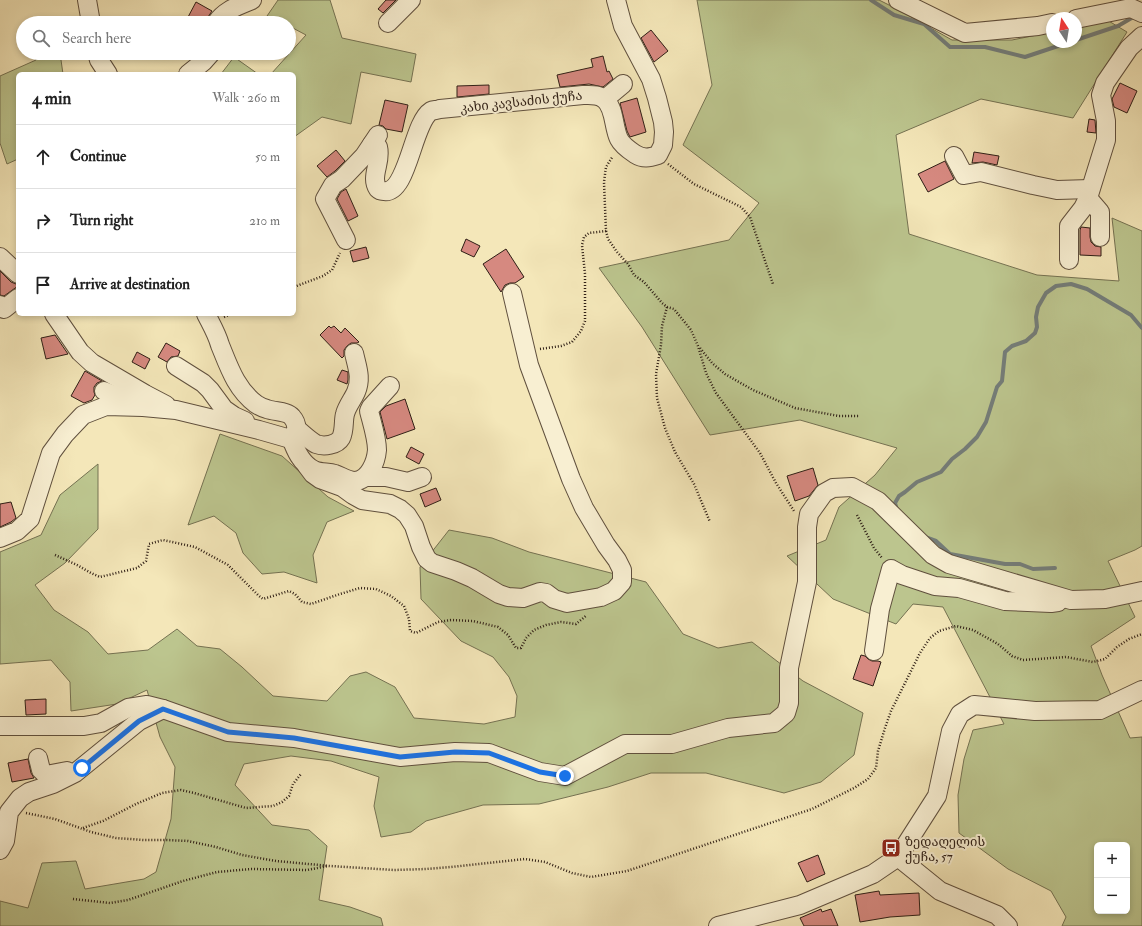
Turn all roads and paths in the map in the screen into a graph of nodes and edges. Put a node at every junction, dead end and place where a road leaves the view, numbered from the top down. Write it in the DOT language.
graph roads {
  1 [pos="87,0"];
  2 [pos="251,0"];
  3 [pos="410,0"];
  4 [pos="616,0"];
  5 [pos="898,0"];
  6 [pos="1132,7"];
  7 [pos="90,16"];
  8 [pos="220,16"];
  9 [pos="1082,18"];
  10 [pos="388,23"];
  11 [pos="1046,24"];
  12 [pos="1142,36"];
  13 [pos="96,60"];
  14 [pos="99,60"];
  15 [pos="196,60"];
  16 [pos="205,60"];
  17 [pos="97,72"];
  18 [pos="107,72"];
  19 [pos="188,72"];
  20 [pos="190,72"];
  21 [pos="623,84"];
  22 [pos="605,99"];
  23 [pos="624,145"];
  24 [pos="658,155"];
  25 [pos="954,156"];
  26 [pos="1089,194"];
  27 [pos="606,231"];
  28 [pos="1100,237"];
  29 [pos="346,240"];
  30 [pos="0,257"];
  31 [pos="1069,260"];
  32 [pos="16,272"];
  33 [pos="773,284"];
  34 [pos="296,286"];
  35 [pos="512,293"];
  36 [pos="16,300"];
  37 [pos="0,305"];
  38 [pos="667,307"];
  39 [pos="55,316"];
  40 [pos="207,316"];
  41 [pos="698,346"];
  42 [pos="526,351"];
  43 [pos="354,353"];
  44 [pos="176,366"];
  45 [pos="390,386"];
  46 [pos="104,391"];
  47 [pos="143,407"];
  48 [pos="176,410"];
  49 [pos="860,416"];
  50 [pos="260,430"];
  51 [pos="294,433"];
  52 [pos="307,466"];
  53 [pos="366,477"];
  54 [pos="422,477"];
  55 [pos="857,515"];
  56 [pos="710,522"];
  57 [pos="807,527"];
  58 [pos="0,538"];
  59 [pos="55,555"];
  60 [pos="891,569"];
  61 [pos="1142,591"];
  62 [pos="1071,600"];
  63 [pos="591,611"];
  64 [pos="1142,634"];
  65 [pos="874,651"];
  66 [pos="1142,690"];
  67 [pos="163,709"];
  68 [pos="0,726"];
  69 [pos="38,758"];
  70 [pos="82,768"];
  71 [pos="301,774"];
  72 [pos="5,812"];
  73 [pos="83,828"];
  74 [pos="0,850"];
  75 [pos="898,857"];
  76 [pos="330,866"];
  77 [pos="73,899"];
  78 [pos="743,923"];
  79 [pos="718,926"];
  80 [pos="1008,926"];
  1 -- 7 [label="street"];
  2 -- 8 [label="street"];
  3 -- 10 [label="street"];
  4 -- 24 [label="street"];
  5 -- 11 [label="street"];
  6 -- 9 [label="street"];
  12 -- 26 [label="street"];
  13 -- 17 [label="street"];
  14 -- 18 [label="street"];
  15 -- 19 [label="street"];
  16 -- 20 [label="street"];
  21 -- 22 [label="street"];
  22 -- 23 [label="street"];
  22 -- 29 [label="street, კახი კავსაძის ქუჩა"];
  23 -- 24 [label="street"];
  23 -- 27 [label="path"];
  24 -- 33 [label="path"];
  25 -- 26 [label="street"];
  26 -- 28 [label="street"];
  26 -- 31 [label="street"];
  27 -- 38 [label="path"];
  27 -- 42 [label="path"];
  29 -- 34 [label="path"];
  30 -- 32 [label="street"];
  35 -- 42 [label="street"];
  36 -- 37 [label="street"];
  38 -- 41 [label="path"];
  38 -- 56 [label="path"];
  39 -- 48 [label="street"];
  40 -- 51 [label="street"];
  41 -- 49 [label="path"];
  41 -- 57 [label="path"];
  42 -- 52 [label="street"];
  43 -- 51 [label="street"];
  44 -- 50 [label="street"];
  45 -- 53 [label="street"];
  46 -- 47 [label="street"];
  47 -- 48 [label="street"];
  47 -- 58 [label="street"];
  48 -- 50 [label="street"];
  50 -- 51 [label="street"];
  51 -- 52 [label="street"];
  52 -- 53 [label="street"];
  53 -- 54 [label="street"];
  55 -- 60 [label="path"];
  57 -- 62 [label="street"];
  57 -- 67 [label="street"];
  59 -- 63 [label="path"];
  60 -- 62 [label="street"];
  60 -- 65 [label="street"];
  61 -- 62 [label="street"];
  64 -- 76 [label="path"];
  66 -- 75 [label="street"];
  67 -- 68 [label="street"];
  67 -- 70 [label="street"];
  69 -- 70 [label="street"];
  70 -- 72 [label="street"];
  71 -- 73 [label="path"];
  72 -- 73 [label="path"];
  72 -- 74 [label="street"];
  73 -- 76 [label="path"];
  75 -- 78 [label="street"];
  75 -- 80 [label="street"];
  76 -- 77 [label="path"];
  78 -- 79 [label="street"];
}
